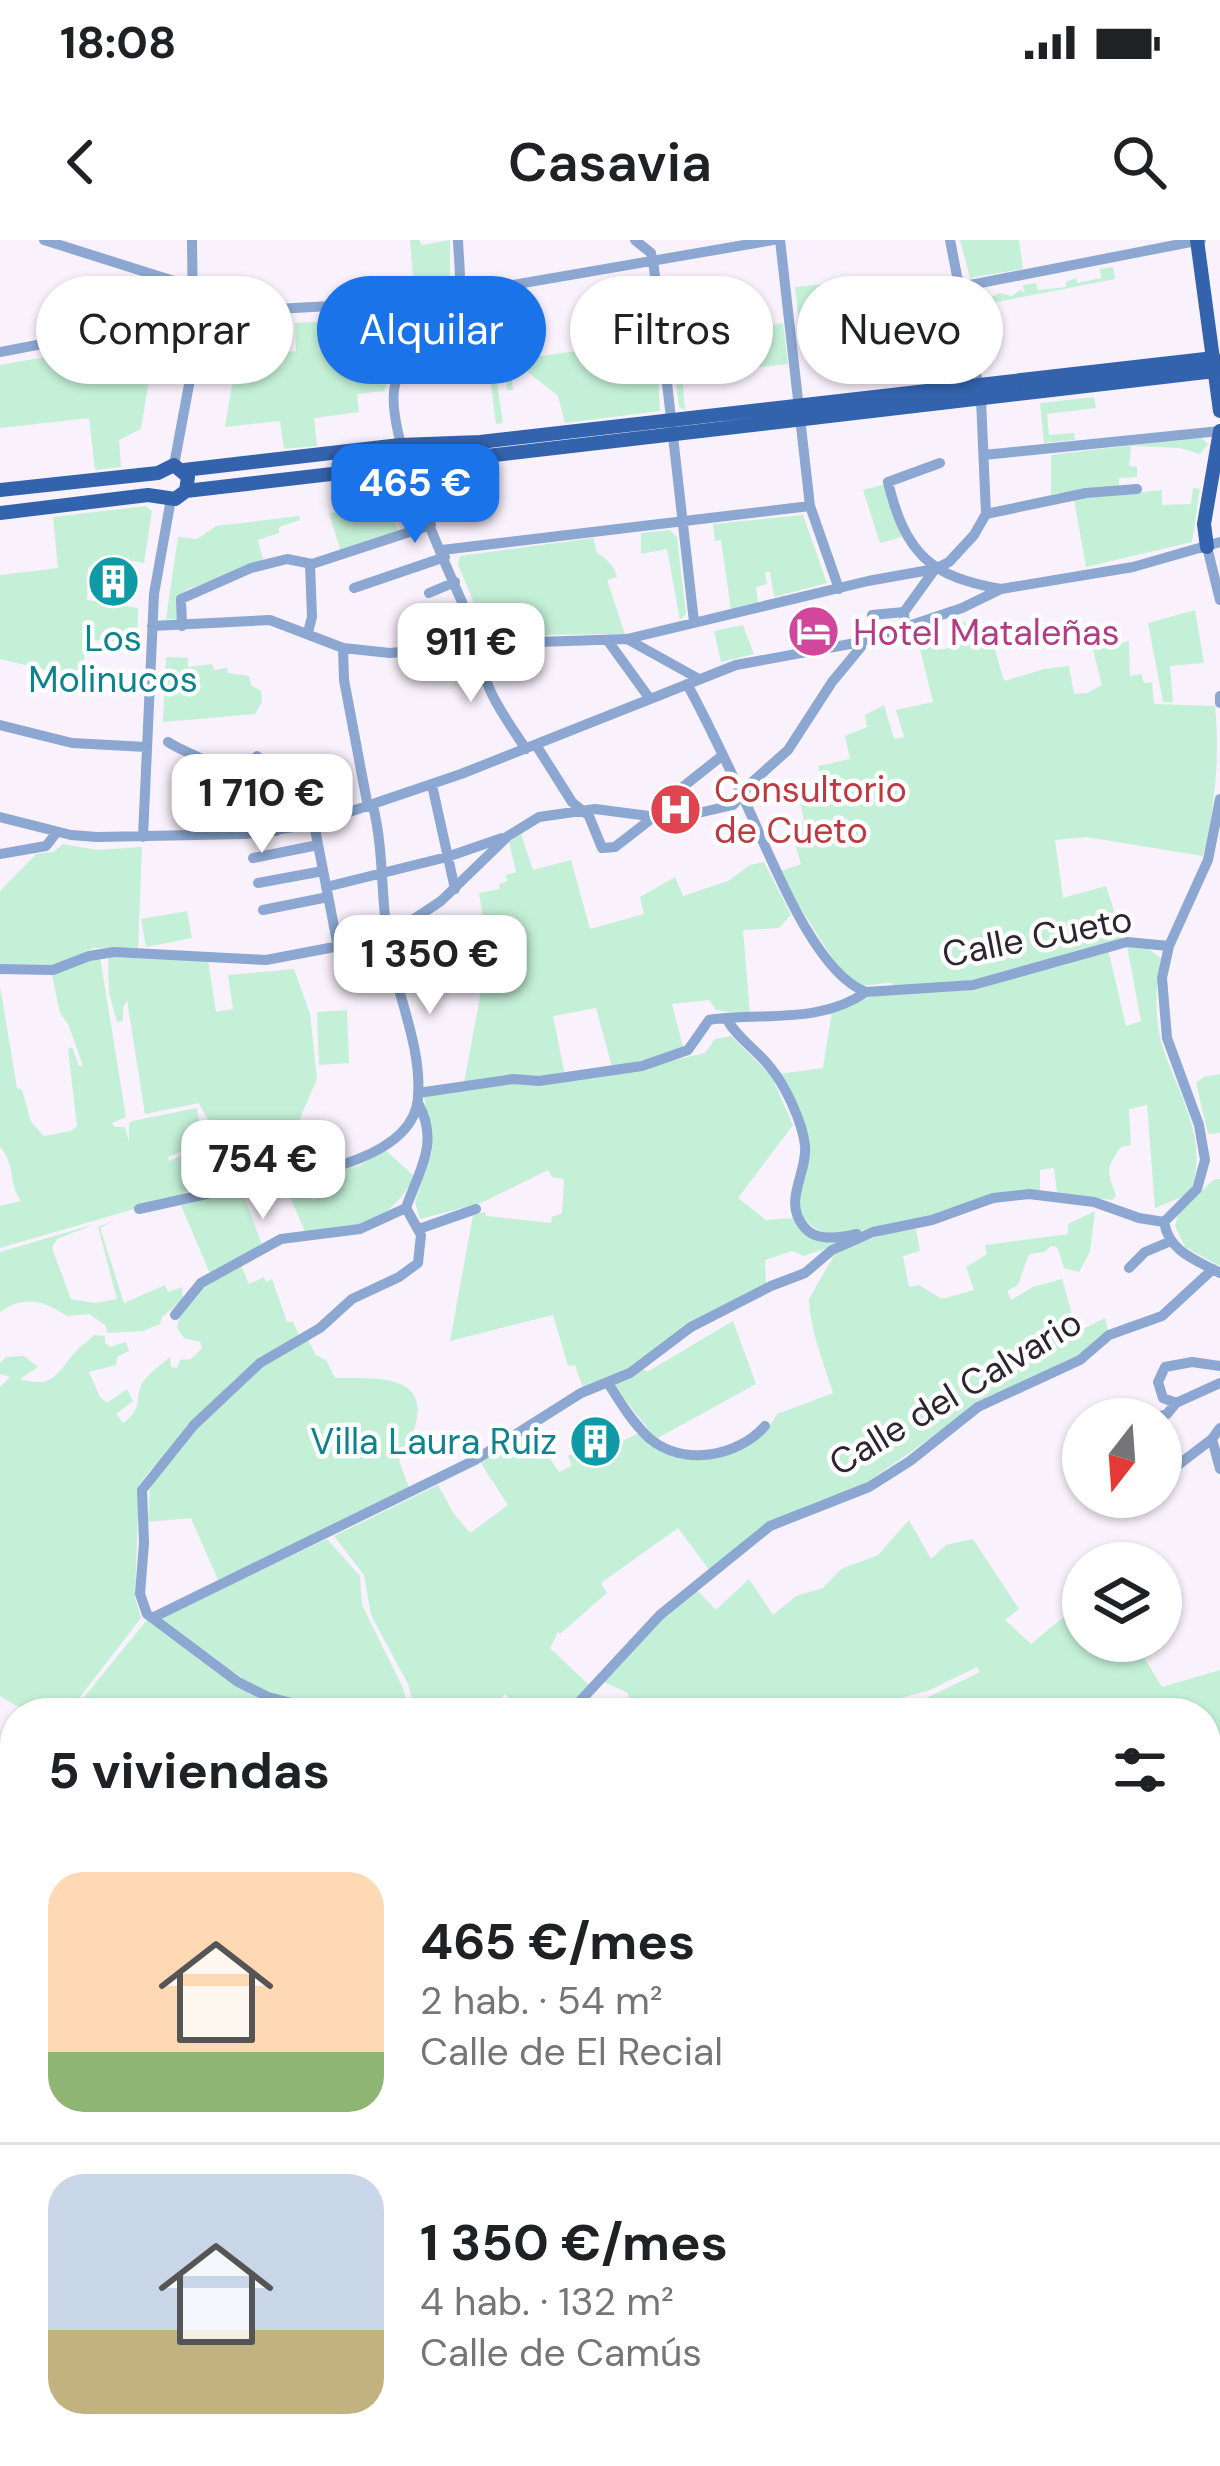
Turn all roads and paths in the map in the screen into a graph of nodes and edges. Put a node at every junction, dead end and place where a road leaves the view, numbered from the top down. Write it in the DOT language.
graph roads {
  1 [pos="44,240"];
  2 [pos="192,240"];
  3 [pos="458,240"];
  4 [pos="635,240"];
  5 [pos="776,240"];
  6 [pos="950,240"];
  7 [pos="1198,240"];
  8 [pos="652,261"];
  9 [pos="158,276"];
  10 [pos="193,276"];
  11 [pos="457,276"];
  12 [pos="958,276"];
  13 [pos="546,279"];
  14 [pos="1003,279"];
  15 [pos="36,345"];
  16 [pos="0,352"];
  17 [pos="1216,364"];
  18 [pos="190,384"];
  19 [pos="395,384"];
  20 [pos="978,384"];
  21 [pos="980,392"];
  22 [pos="1220,411"];
  23 [pos="801,413"];
  24 [pos="672,428"];
  25 [pos="1220,431"];
  26 [pos="400,445"];
  27 [pos="984,455"];
  28 [pos="940,463"];
  29 [pos="407,464"];
  30 [pos="179,468"];
  31 [pos="158,473"];
  32 [pos="1137,489"];
  33 [pos="0,490"];
  34 [pos="186,491"];
  35 [pos="166,497"];
  36 [pos="810,506"];
  37 [pos="0,513"];
  38 [pos="986,514"];
  39 [pos="682,521"];
  40 [pos="431,525"];
  41 [pos="1213,545"];
  42 [pos="444,554"];
  43 [pos="310,564"];
  44 [pos="935,569"];
  45 [pos="455,582"];
  46 [pos="354,588"];
  47 [pos="839,589"];
  48 [pos="1001,590"];
  49 [pos="429,593"];
  50 [pos="1220,600"];
  51 [pos="904,611"];
  52 [pos="872,615"];
  53 [pos="694,622"];
  54 [pos="152,626"];
  55 [pos="182,626"];
  56 [pos="905,627"];
  57 [pos="308,632"];
  58 [pos="627,639"];
  59 [pos="608,640"];
  60 [pos="861,642"];
  61 [pos="479,644"];
  62 [pos="347,649"];
  63 [pos="693,681"];
  64 [pos="650,699"];
  65 [pos="0,725"];
  66 [pos="168,742"];
  67 [pos="146,747"];
  68 [pos="531,747"];
  69 [pos="723,755"];
  70 [pos="257,756"];
  71 [pos="432,785"];
  72 [pos="740,798"];
  73 [pos="1220,799"];
  74 [pos="268,802"];
  75 [pos="370,807"];
  76 [pos="579,809"];
  77 [pos="0,817"];
  78 [pos="651,819"];
  79 [pos="672,819"];
  80 [pos="314,824"];
  81 [pos="276,831"];
  82 [pos="57,832"];
  83 [pos="508,836"];
  84 [pos="143,837"];
  85 [pos="318,845"];
  86 [pos="0,854"];
  87 [pos="447,857"];
  88 [pos="253,858"];
  89 [pos="385,869"];
  90 [pos="1204,870"];
  91 [pos="323,871"];
  92 [pos="1220,872"];
  93 [pos="258,883"];
  94 [pos="455,889"];
  95 [pos="327,892"];
  96 [pos="263,910"];
  97 [pos="387,937"];
  98 [pos="1169,946"];
  99 [pos="338,947"];
  100 [pos="0,969"];
  101 [pos="866,992"];
  102 [pos="726,1018"];
  103 [pos="418,1098"];
  104 [pos="406,1208"];
  105 [pos="139,1209"];
  106 [pos="476,1209"];
  107 [pos="1164,1222"];
  108 [pos="418,1228"];
  109 [pos="873,1232"];
  110 [pos="1171,1241"];
  111 [pos="1129,1268"];
  112 [pos="1217,1271"];
  113 [pos="175,1316"];
  114 [pos="1220,1366"];
  115 [pos="608,1383"];
  116 [pos="1220,1383"];
  117 [pos="1165,1398"];
  118 [pos="1182,1399"];
  119 [pos="765,1426"];
  120 [pos="1216,1433"];
  121 [pos="1182,1461"];
  122 [pos="1220,1469"];
  123 [pos="152,1618"];
  124 [pos="275,1698"];
  125 [pos="583,1698"];
  1 -- 9 [label="street"];
  2 -- 10 [label="street"];
  3 -- 11 [label="street"];
  4 -- 8 [label="street"];
  5 -- 8 [label="street"];
  5 -- 23 [label="street"];
  6 -- 12 [label="street"];
  7 -- 14 [label="street"];
  7 -- 17 [label="main road"];
  8 -- 13 [label="street"];
  8 -- 24 [label="street"];
  15 -- 16 [label="street"];
  17 -- 21 [label="main road"];
  17 -- 22 [label="main road"];
  18 -- 30 [label="street"];
  19 -- 26 [label="street"];
  20 -- 21 [label="street"];
  21 -- 23 [label="main road"];
  21 -- 27 [label="street"];
  23 -- 24 [label="main road"];
  23 -- 36 [label="street"];
  24 -- 26 [label="main road"];
  24 -- 29 [label="main road"];
  24 -- 39 [label="street"];
  25 -- 27 [label="street"];
  25 -- 41 [label="main road"];
  26 -- 29 [label="street"];
  26 -- 30 [label="main road"];
  27 -- 38 [label="street"];
  28 -- 44 [label="street"];
  29 -- 34 [label="main road"];
  29 -- 40 [label="street"];
  30 -- 31 [label="main road"];
  30 -- 34 [label="main road"];
  31 -- 33 [label="main road"];
  31 -- 35 [label="main road"];
  32 -- 38 [label="street"];
  34 -- 35 [label="main road"];
  35 -- 37 [label="main road"];
  35 -- 54 [label="street"];
  36 -- 39 [label="street"];
  36 -- 47 [label="street"];
  38 -- 44 [label="street"];
  39 -- 42 [label="street"];
  39 -- 53 [label="street"];
  40 -- 42 [label="street"];
  40 -- 43 [label="street"];
  41 -- 48 [label="street"];
  41 -- 50 [label="street"];
  42 -- 45 [label="street"];
  42 -- 46 [label="street"];
  43 -- 55 [label="street"];
  43 -- 57 [label="street"];
  44 -- 47 [label="street"];
  44 -- 48 [label="street"];
  44 -- 51 [label="street"];
  45 -- 49 [label="street"];
  45 -- 61 [label="street"];
  47 -- 53 [label="street"];
  48 -- 56 [label="street"];
  51 -- 52 [label="street"];
  51 -- 56 [label="street"];
  53 -- 58 [label="street"];
  54 -- 55 [label="street"];
  54 -- 67 [label="street"];
  55 -- 57 [label="street"];
  56 -- 60 [label="street"];
  57 -- 62 [label="street"];
  58 -- 59 [label="street"];
  58 -- 63 [label="street"];
  59 -- 61 [label="street"];
  59 -- 64 [label="street"];
  60 -- 63 [label="street"];
  60 -- 72 [label="street"];
  61 -- 62 [label="street"];
  61 -- 68 [label="street"];
  62 -- 75 [label="street"];
  63 -- 64 [label="street"];
  63 -- 69 [label="street"];
  64 -- 68 [label="street"];
  65 -- 67 [label="street"];
  66 -- 74 [label="street"];
  67 -- 84 [label="street"];
  68 -- 71 [label="street"];
  68 -- 76 [label="street"];
  69 -- 72 [label="street"];
  69 -- 79 [label="street"];
  70 -- 74 [label="street"];
  71 -- 75 [label="street"];
  71 -- 87 [label="street"];
  72 -- 79 [label="street"];
  72 -- 101 [label="street"];
  73 -- 90 [label="street"];
  74 -- 81 [label="street"];
  75 -- 80 [label="street"];
  75 -- 89 [label="street"];
  76 -- 78 [label="street"];
  76 -- 78 [label="street"];
  76 -- 83 [label="street"];
  77 -- 82 [label="street"];
  78 -- 79 [label="street"];
  80 -- 81 [label="street"];
  80 -- 85 [label="street"];
  81 -- 84 [label="street"];
  82 -- 84 [label="street"];
  82 -- 86 [label="street"];
  83 -- 87 [label="street"];
  83 -- 94 [label="street"];
  85 -- 88 [label="street"];
  85 -- 91 [label="street"];
  87 -- 89 [label="street"];
  87 -- 94 [label="street"];
  89 -- 95 [label="street"];
  89 -- 97 [label="street"];
  90 -- 92 [label="street"];
  90 -- 98 [label="street"];
  91 -- 93 [label="street"];
  91 -- 95 [label="street"];
  94 -- 97 [label="street"];
  95 -- 96 [label="street"];
  95 -- 99 [label="street"];
  97 -- 99 [label="street"];
  97 -- 103 [label="street"];
  98 -- 101 [label="street, Calle Cueto"];
  98 -- 107 [label="street"];
  99 -- 100 [label="street"];
  101 -- 102 [label="street, Calle Cueto"];
  102 -- 103 [label="street"];
  102 -- 109 [label="street"];
  103 -- 104 [label="street"];
  103 -- 105 [label="street"];
  104 -- 108 [label="street"];
  104 -- 113 [label="street"];
  106 -- 108 [label="street"];
  107 -- 109 [label="street"];
  107 -- 110 [label="street"];
  108 -- 123 [label="street"];
  109 -- 115 [label="street"];
  110 -- 111 [label="street"];
  110 -- 112 [label="street"];
  112 -- 125 [label="street, Calle del Calvario"];
  114 -- 117 [label="street"];
  115 -- 119 [label="street"];
  115 -- 123 [label="street"];
  116 -- 118 [label="street"];
  120 -- 121 [label="street"];
  120 -- 122 [label="street"];
  123 -- 124 [label="street"];
}
